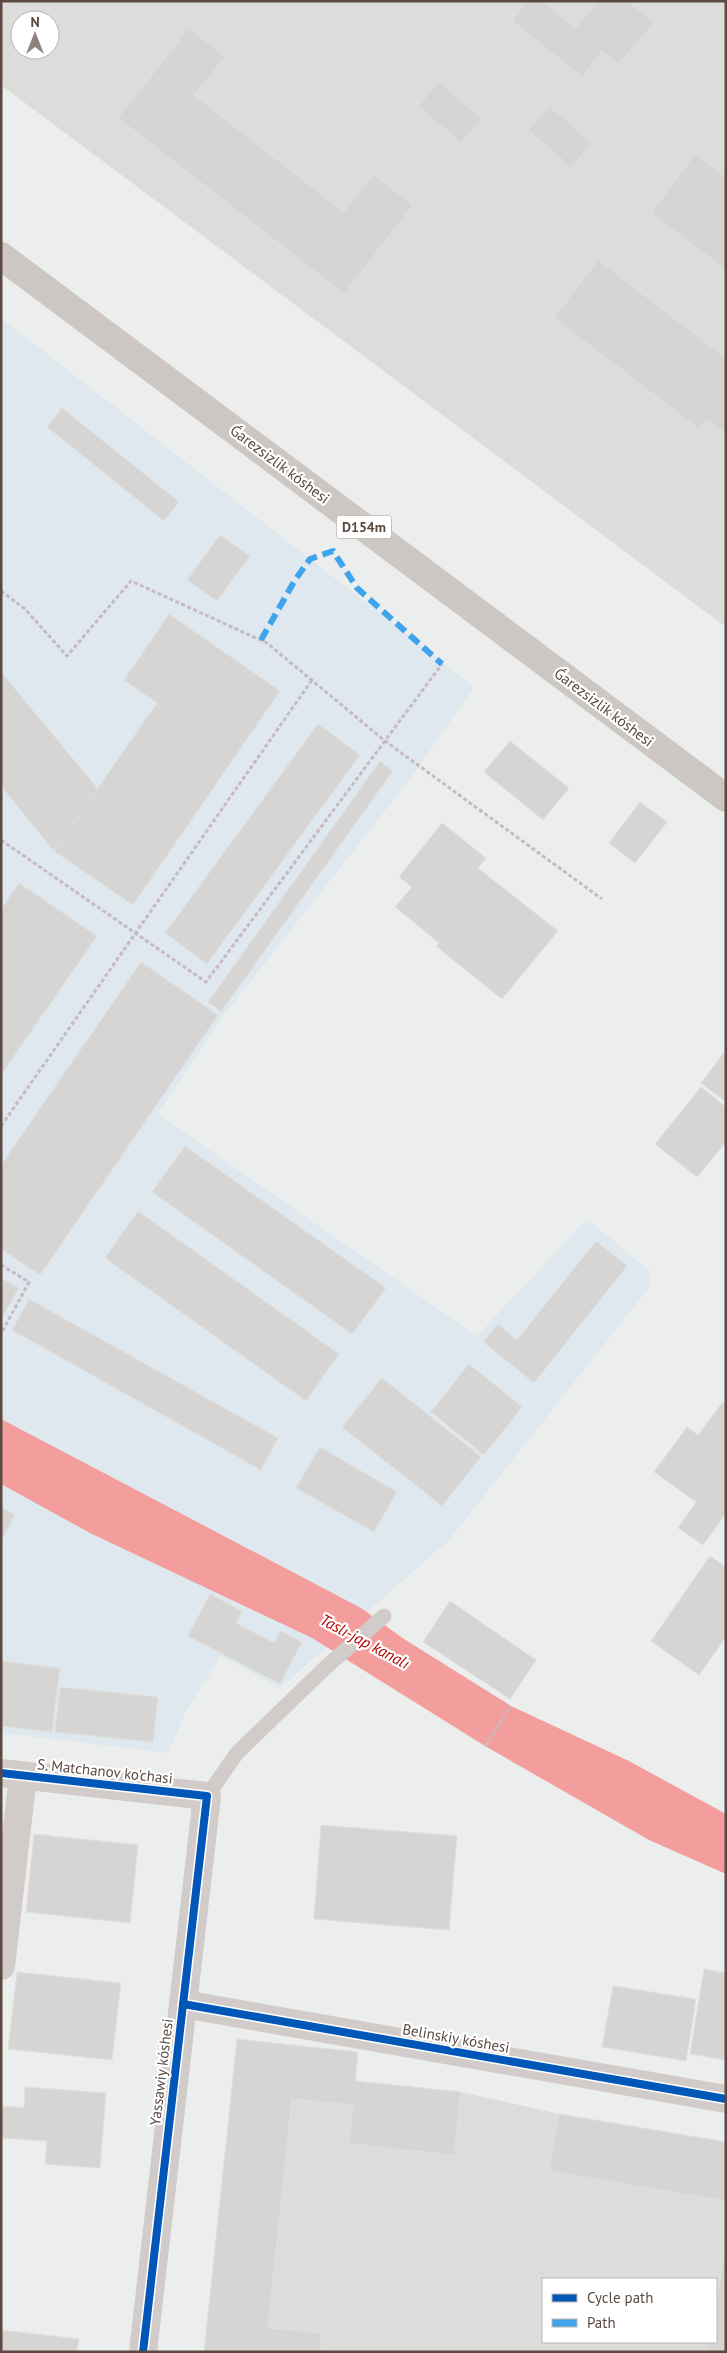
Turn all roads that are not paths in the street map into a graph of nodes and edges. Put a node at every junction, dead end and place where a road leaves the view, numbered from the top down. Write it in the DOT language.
graph roads {
  1 [pos="1,256"];
  2 [pos="726,798"];
  3 [pos="384,1616"];
  4 [pos="12,1775"];
  5 [pos="207,1796"];
  6 [pos="1,1966"];
  7 [pos="182,2004"];
  8 [pos="726,2099"];
  9 [pos="143,2352"];
  1 -- 2 [label="main road, Ǵarezsizlik kóshesi / D154m"];
  3 -- 5 [label="lane, Yassawiy kóshesi"];
  4 -- 5 [label="street, S. Matchanov ko'chasi"];
  4 -- 6 [label="street"];
  5 -- 7 [label="street, Yassawiy kóshesi"];
  7 -- 8 [label="street, Belinskiy kóshesi"];
  7 -- 9 [label="street, Yassawiy kóshesi"];
}
